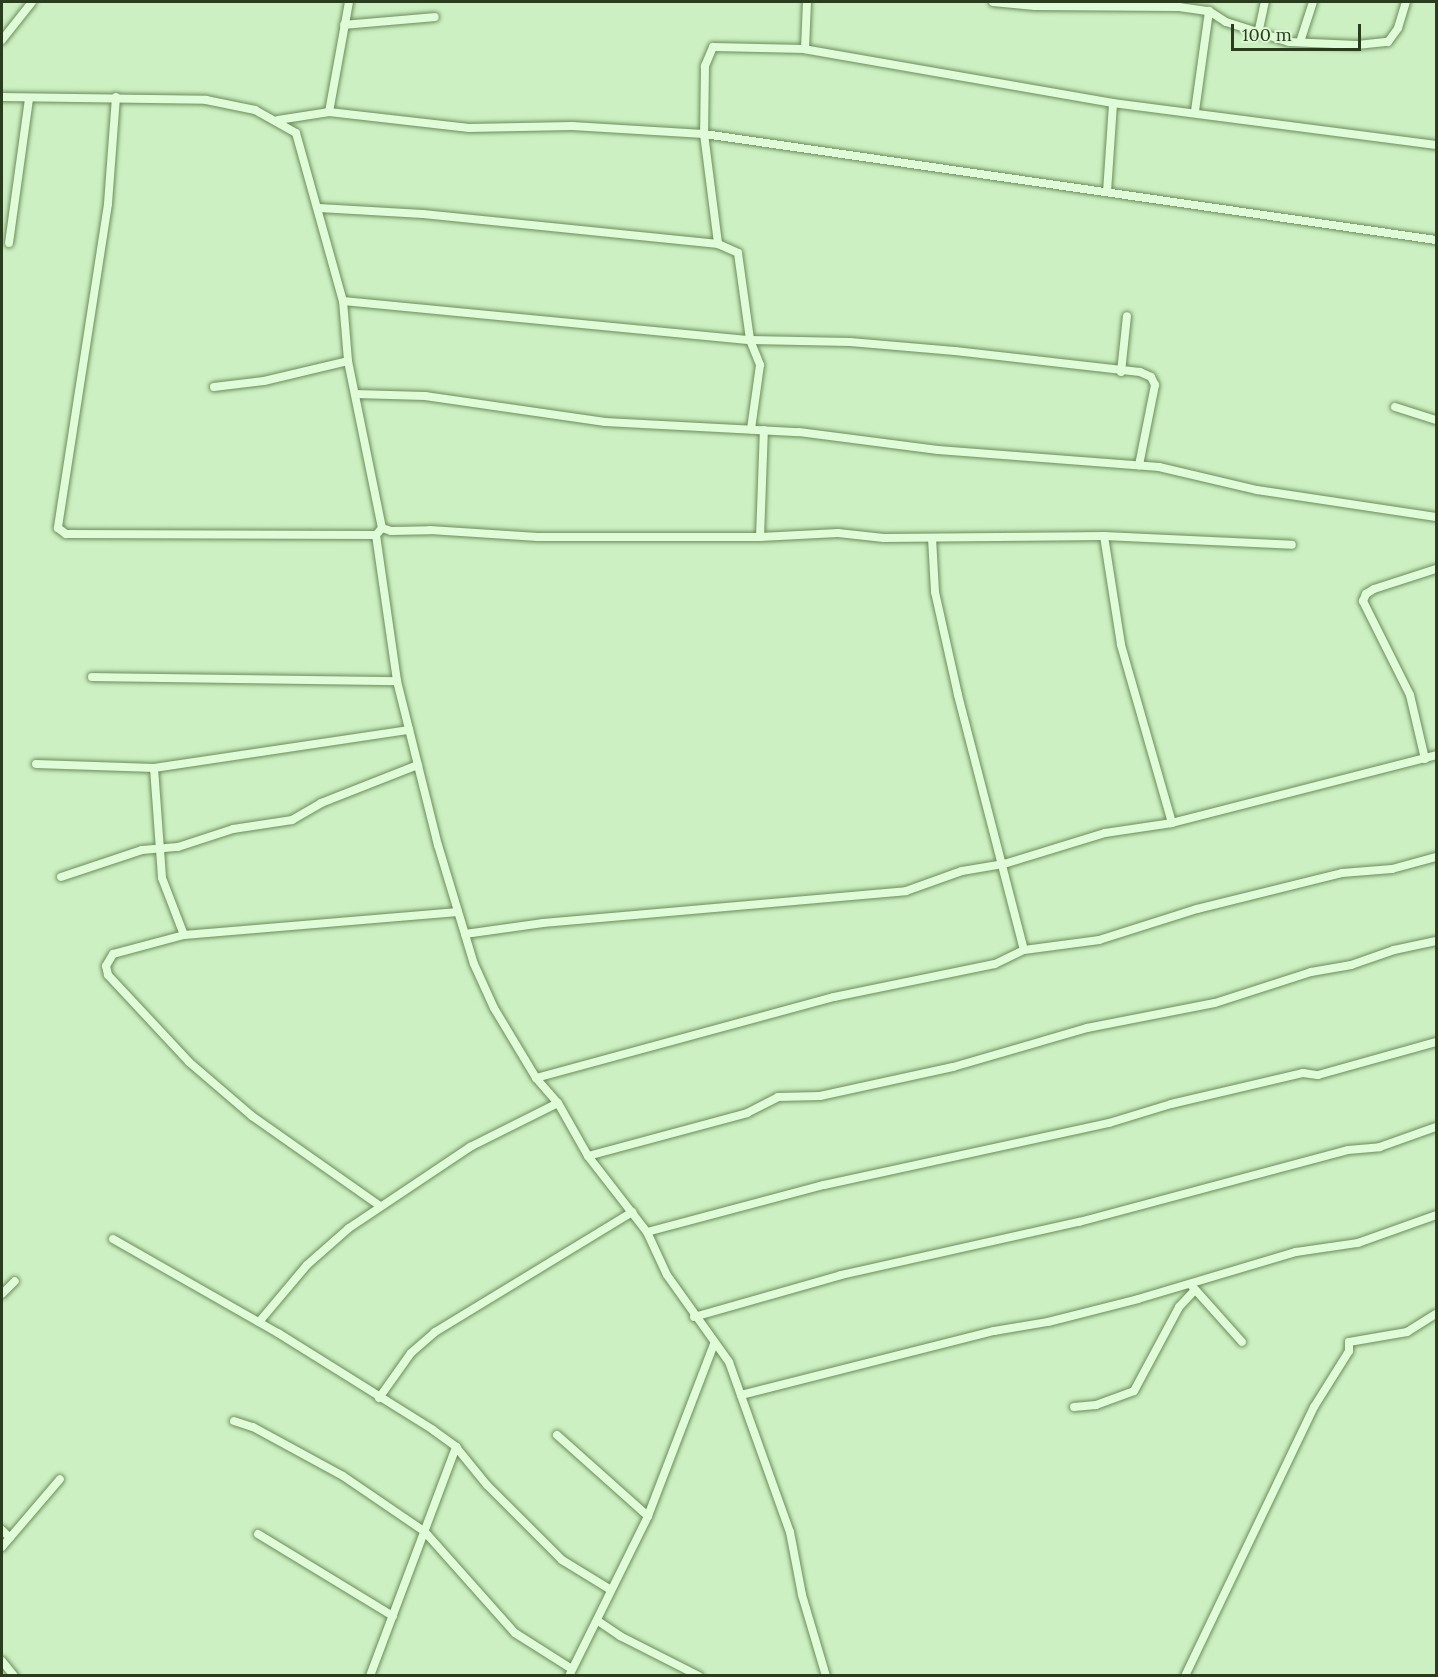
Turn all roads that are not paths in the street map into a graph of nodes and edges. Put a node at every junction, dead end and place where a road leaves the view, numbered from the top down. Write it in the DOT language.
graph roads {
  1 [pos="32,2"];
  2 [pos="349,2"];
  3 [pos="807,2"];
  4 [pos="993,2"];
  5 [pos="1265,2"];
  6 [pos="1313,2"];
  7 [pos="1406,2"];
  8 [pos="1209,11"];
  9 [pos="435,17"];
  10 [pos="344,25"];
  11 [pos="1258,34"];
  12 [pos="2,40"];
  13 [pos="1300,42"];
  14 [pos="805,49"];
  15 [pos="2,97"];
  16 [pos="116,97"];
  17 [pos="28,99"];
  18 [pos="1113,103"];
  19 [pos="1195,111"];
  20 [pos="329,112"];
  21 [pos="278,120"];
  22 [pos="704,134"];
  23 [pos="1437,145"];
  24 [pos="1107,192"];
  25 [pos="319,208"];
  26 [pos="1437,240"];
  27 [pos="9,243"];
  28 [pos="718,244"];
  29 [pos="343,301"];
  30 [pos="1127,316"];
  31 [pos="750,340"];
  32 [pos="348,361"];
  33 [pos="1121,372"];
  34 [pos="214,387"];
  35 [pos="355,394"];
  36 [pos="1395,407"];
  37 [pos="1437,420"];
  38 [pos="751,429"];
  39 [pos="764,430"];
  40 [pos="1140,465"];
  41 [pos="1437,517"];
  42 [pos="379,531"];
  43 [pos="1104,536"];
  44 [pos="760,537"];
  45 [pos="932,538"];
  46 [pos="1292,545"];
  47 [pos="1437,568"];
  48 [pos="92,677"];
  49 [pos="397,681"];
  50 [pos="409,730"];
  51 [pos="1437,755"];
  52 [pos="1425,759"];
  53 [pos="36,764"];
  54 [pos="418,765"];
  55 [pos="154,768"];
  56 [pos="1172,823"];
  57 [pos="163,848"];
  58 [pos="1437,857"];
  59 [pos="1004,864"];
  60 [pos="61,877"];
  61 [pos="458,912"];
  62 [pos="465,934"];
  63 [pos="184,935"];
  64 [pos="1437,941"];
  65 [pos="1024,950"];
  66 [pos="1437,1042"];
  67 [pos="536,1078"];
  68 [pos="558,1103"];
  69 [pos="1437,1127"];
  70 [pos="588,1156"];
  71 [pos="380,1206"];
  72 [pos="632,1212"];
  73 [pos="1437,1215"];
  74 [pos="647,1232"];
  75 [pos="113,1239"];
  76 [pos="15,1281"];
  77 [pos="1192,1287"];
  78 [pos="2,1294"];
  79 [pos="1437,1314"];
  80 [pos="694,1317"];
  81 [pos="259,1322"];
  82 [pos="1242,1342"];
  83 [pos="714,1344"];
  84 [pos="741,1395"];
  85 [pos="379,1398"];
  86 [pos="1074,1407"];
  87 [pos="234,1421"];
  88 [pos="557,1435"];
  89 [pos="456,1448"];
  90 [pos="60,1479"];
  91 [pos="648,1516"];
  92 [pos="2,1530"];
  93 [pos="425,1532"];
  94 [pos="258,1534"];
  95 [pos="10,1538"];
  96 [pos="2,1547"];
  97 [pos="611,1590"];
  98 [pos="393,1616"];
  99 [pos="598,1621"];
  100 [pos="2,1661"];
  101 [pos="571,1672"];
  102 [pos="14,1676"];
  103 [pos="370,1676"];
  104 [pos="699,1676"];
  105 [pos="826,1676"];
  106 [pos="1185,1676"];
  1 -- 12 [label="street"];
  2 -- 10 [label="street"];
  3 -- 14 [label="street"];
  4 -- 8 [label="street"];
  5 -- 11 [label="street"];
  6 -- 13 [label="street"];
  7 -- 13 [label="street"];
  8 -- 11 [label="street"];
  8 -- 19 [label="street"];
  9 -- 10 [label="street"];
  10 -- 20 [label="street"];
  11 -- 13 [label="street"];
  14 -- 18 [label="street"];
  14 -- 22 [label="street"];
  15 -- 17 [label="street"];
  16 -- 17 [label="street"];
  16 -- 21 [label="street"];
  16 -- 42 [label="street"];
  17 -- 27 [label="street"];
  18 -- 19 [label="street"];
  18 -- 24 [label="street"];
  19 -- 23 [label="street"];
  20 -- 21 [label="street"];
  20 -- 22 [label="street"];
  21 -- 25 [label="street"];
  22 -- 24 [label="street"];
  22 -- 28 [label="street"];
  24 -- 26 [label="street"];
  25 -- 28 [label="street"];
  25 -- 29 [label="street"];
  28 -- 31 [label="street"];
  29 -- 31 [label="street"];
  29 -- 32 [label="street"];
  30 -- 33 [label="street"];
  31 -- 33 [label="street"];
  31 -- 38 [label="street"];
  32 -- 34 [label="street"];
  32 -- 35 [label="street"];
  33 -- 40 [label="street"];
  35 -- 38 [label="street"];
  35 -- 42 [label="street"];
  36 -- 37 [label="street"];
  38 -- 39 [label="street"];
  39 -- 40 [label="street"];
  39 -- 44 [label="street"];
  40 -- 41 [label="street"];
  42 -- 44 [label="street"];
  42 -- 49 [label="street"];
  43 -- 45 [label="street"];
  43 -- 46 [label="street"];
  43 -- 56 [label="street"];
  44 -- 45 [label="street"];
  45 -- 59 [label="street"];
  47 -- 52 [label="street"];
  48 -- 49 [label="street"];
  49 -- 50 [label="street"];
  50 -- 54 [label="street"];
  50 -- 55 [label="street"];
  51 -- 52 [label="street"];
  52 -- 56 [label="street"];
  53 -- 55 [label="street"];
  54 -- 57 [label="street"];
  54 -- 61 [label="street"];
  55 -- 57 [label="street"];
  56 -- 59 [label="street"];
  57 -- 60 [label="street"];
  57 -- 63 [label="street"];
  58 -- 65 [label="street"];
  59 -- 62 [label="street"];
  59 -- 65 [label="street"];
  61 -- 62 [label="street"];
  61 -- 63 [label="street"];
  62 -- 67 [label="street"];
  63 -- 71 [label="street"];
  64 -- 70 [label="street"];
  65 -- 67 [label="street"];
  66 -- 74 [label="street"];
  67 -- 68 [label="street"];
  68 -- 70 [label="street"];
  68 -- 71 [label="street"];
  69 -- 80 [label="street"];
  70 -- 72 [label="street"];
  71 -- 81 [label="street"];
  72 -- 74 [label="street"];
  72 -- 85 [label="street"];
  73 -- 77 [label="street"];
  74 -- 80 [label="street"];
  75 -- 81 [label="street"];
  76 -- 78 [label="street"];
  77 -- 82 [label="street"];
  77 -- 84 [label="street"];
  77 -- 86 [label="street"];
  79 -- 106 [label="street"];
  80 -- 83 [label="street"];
  81 -- 85 [label="street"];
  83 -- 84 [label="street"];
  83 -- 91 [label="street"];
  84 -- 105 [label="street"];
  85 -- 89 [label="street"];
  87 -- 93 [label="street"];
  88 -- 91 [label="street"];
  89 -- 93 [label="street"];
  89 -- 97 [label="street"];
  90 -- 95 [label="street"];
  91 -- 97 [label="street"];
  92 -- 95 [label="street"];
  93 -- 98 [label="street"];
  93 -- 101 [label="street"];
  94 -- 98 [label="street"];
  95 -- 96 [label="street"];
  97 -- 99 [label="street"];
  98 -- 103 [label="street"];
  99 -- 101 [label="street"];
  99 -- 104 [label="street"];
  100 -- 102 [label="street"];
}
